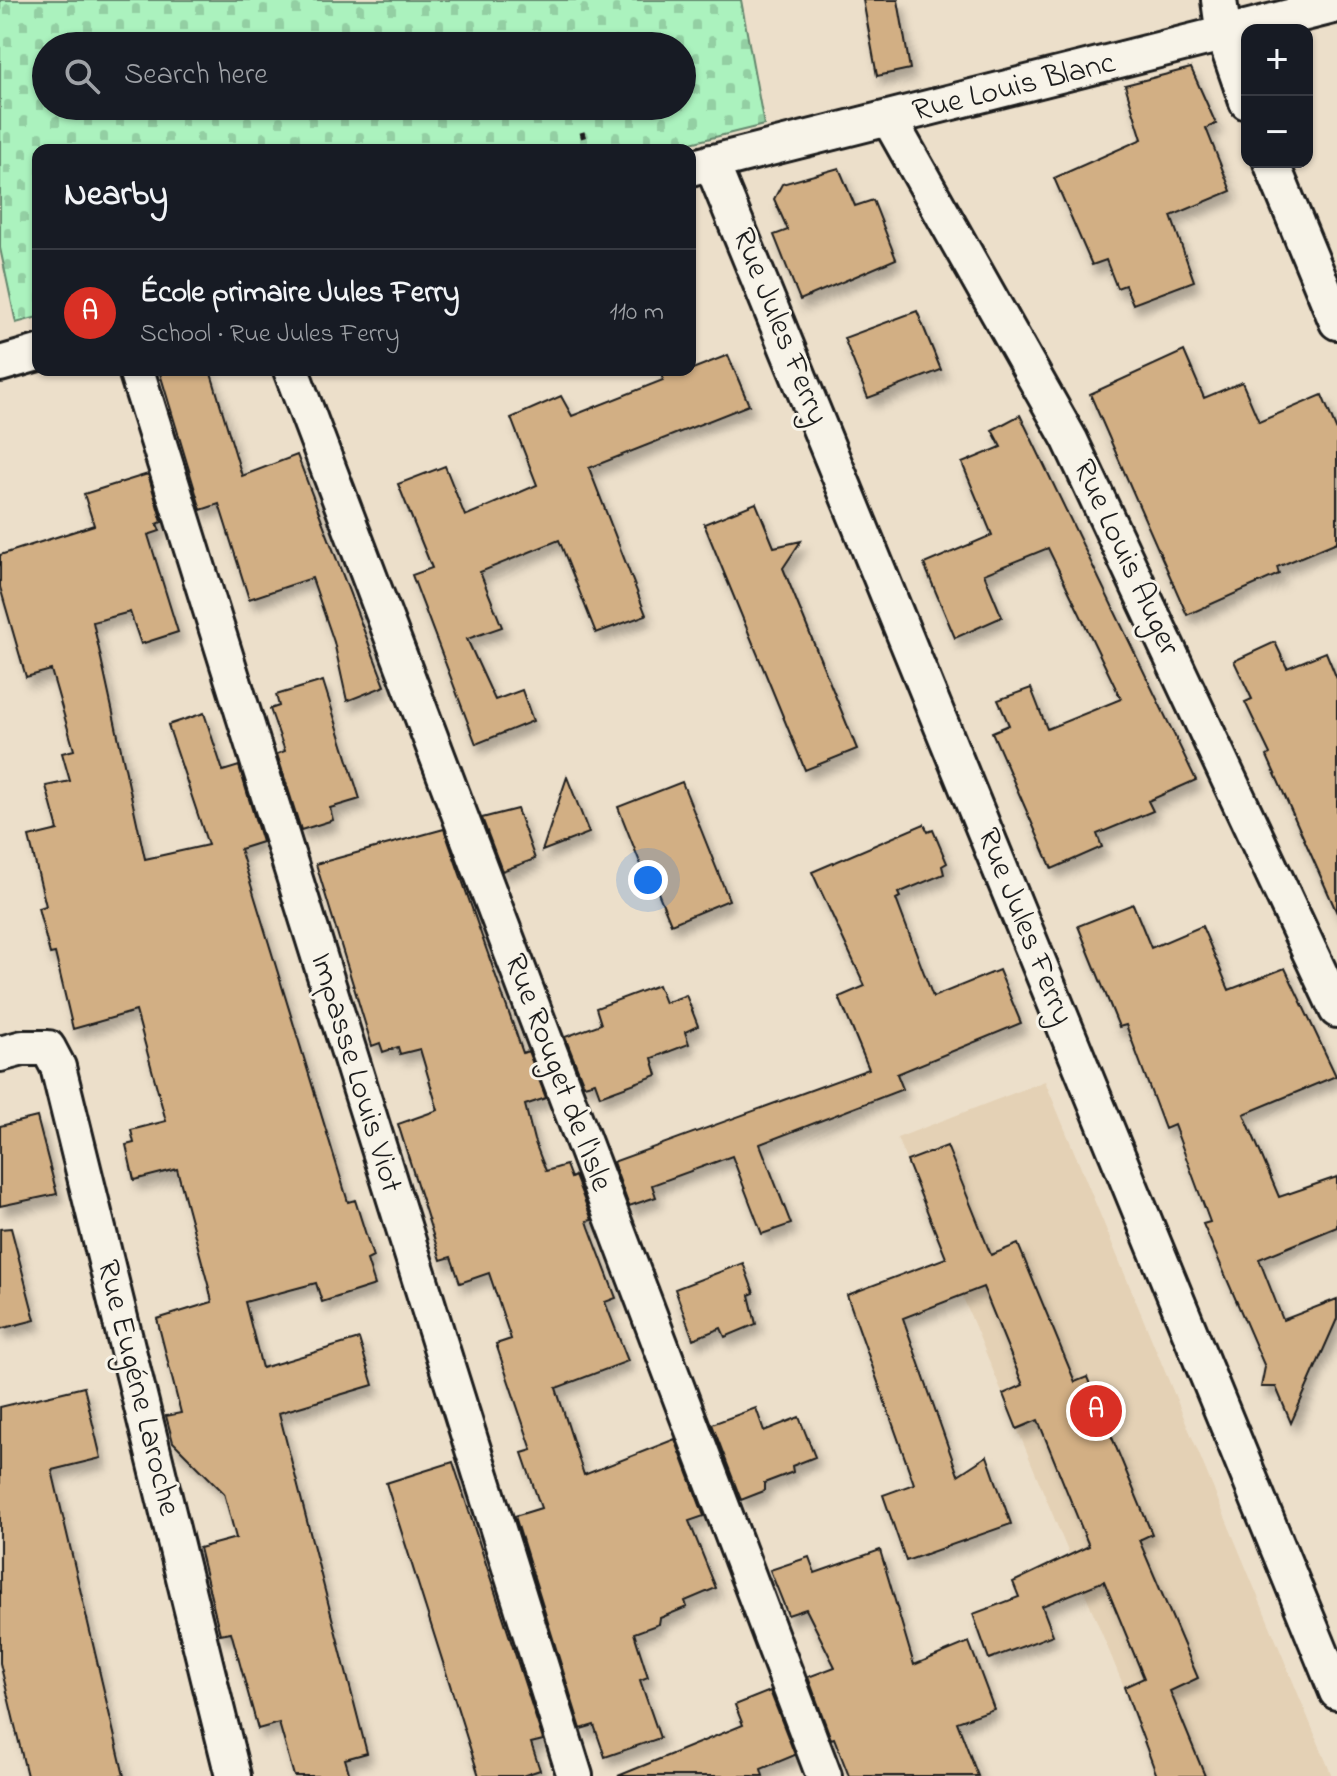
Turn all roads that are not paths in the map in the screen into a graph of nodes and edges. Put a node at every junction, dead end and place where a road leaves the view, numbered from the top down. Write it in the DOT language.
graph roads {
  1 [pos="1219,0"];
  2 [pos="1337,5"];
  3 [pos="1224,36"];
  4 [pos="1245,96"];
  5 [pos="889,119"];
  6 [pos="701,165"];
  7 [pos="1273,168"];
  8 [pos="1337,322"];
  9 [pos="32,355"];
  10 [pos="0,364"];
  11 [pos="138,376"];
  12 [pos="293,376"];
  13 [pos="1337,1010"];
  14 [pos="0,1054"];
  15 [pos="1337,1692"];
  16 [pos="233,1776"];
  17 [pos="575,1776"];
  18 [pos="824,1776"];
  1 -- 3 [label="street"];
  2 -- 3 [label="street, Rue Louis Blanc"];
  3 -- 4 [label="street"];
  3 -- 5 [label="street, Rue Louis Blanc"];
  5 -- 6 [label="street, Rue Louis Blanc"];
  5 -- 13 [label="street, Rue Louis Auger"];
  6 -- 15 [label="street, Rue Jules Ferry"];
  7 -- 8 [label="street"];
  9 -- 10 [label="street"];
  11 -- 17 [label="street, Impasse Louis Viot"];
  12 -- 18 [label="street, Rue Rouget de l'Isle"];
  14 -- 16 [label="street, Rue Eugéne Laroche"];
}
